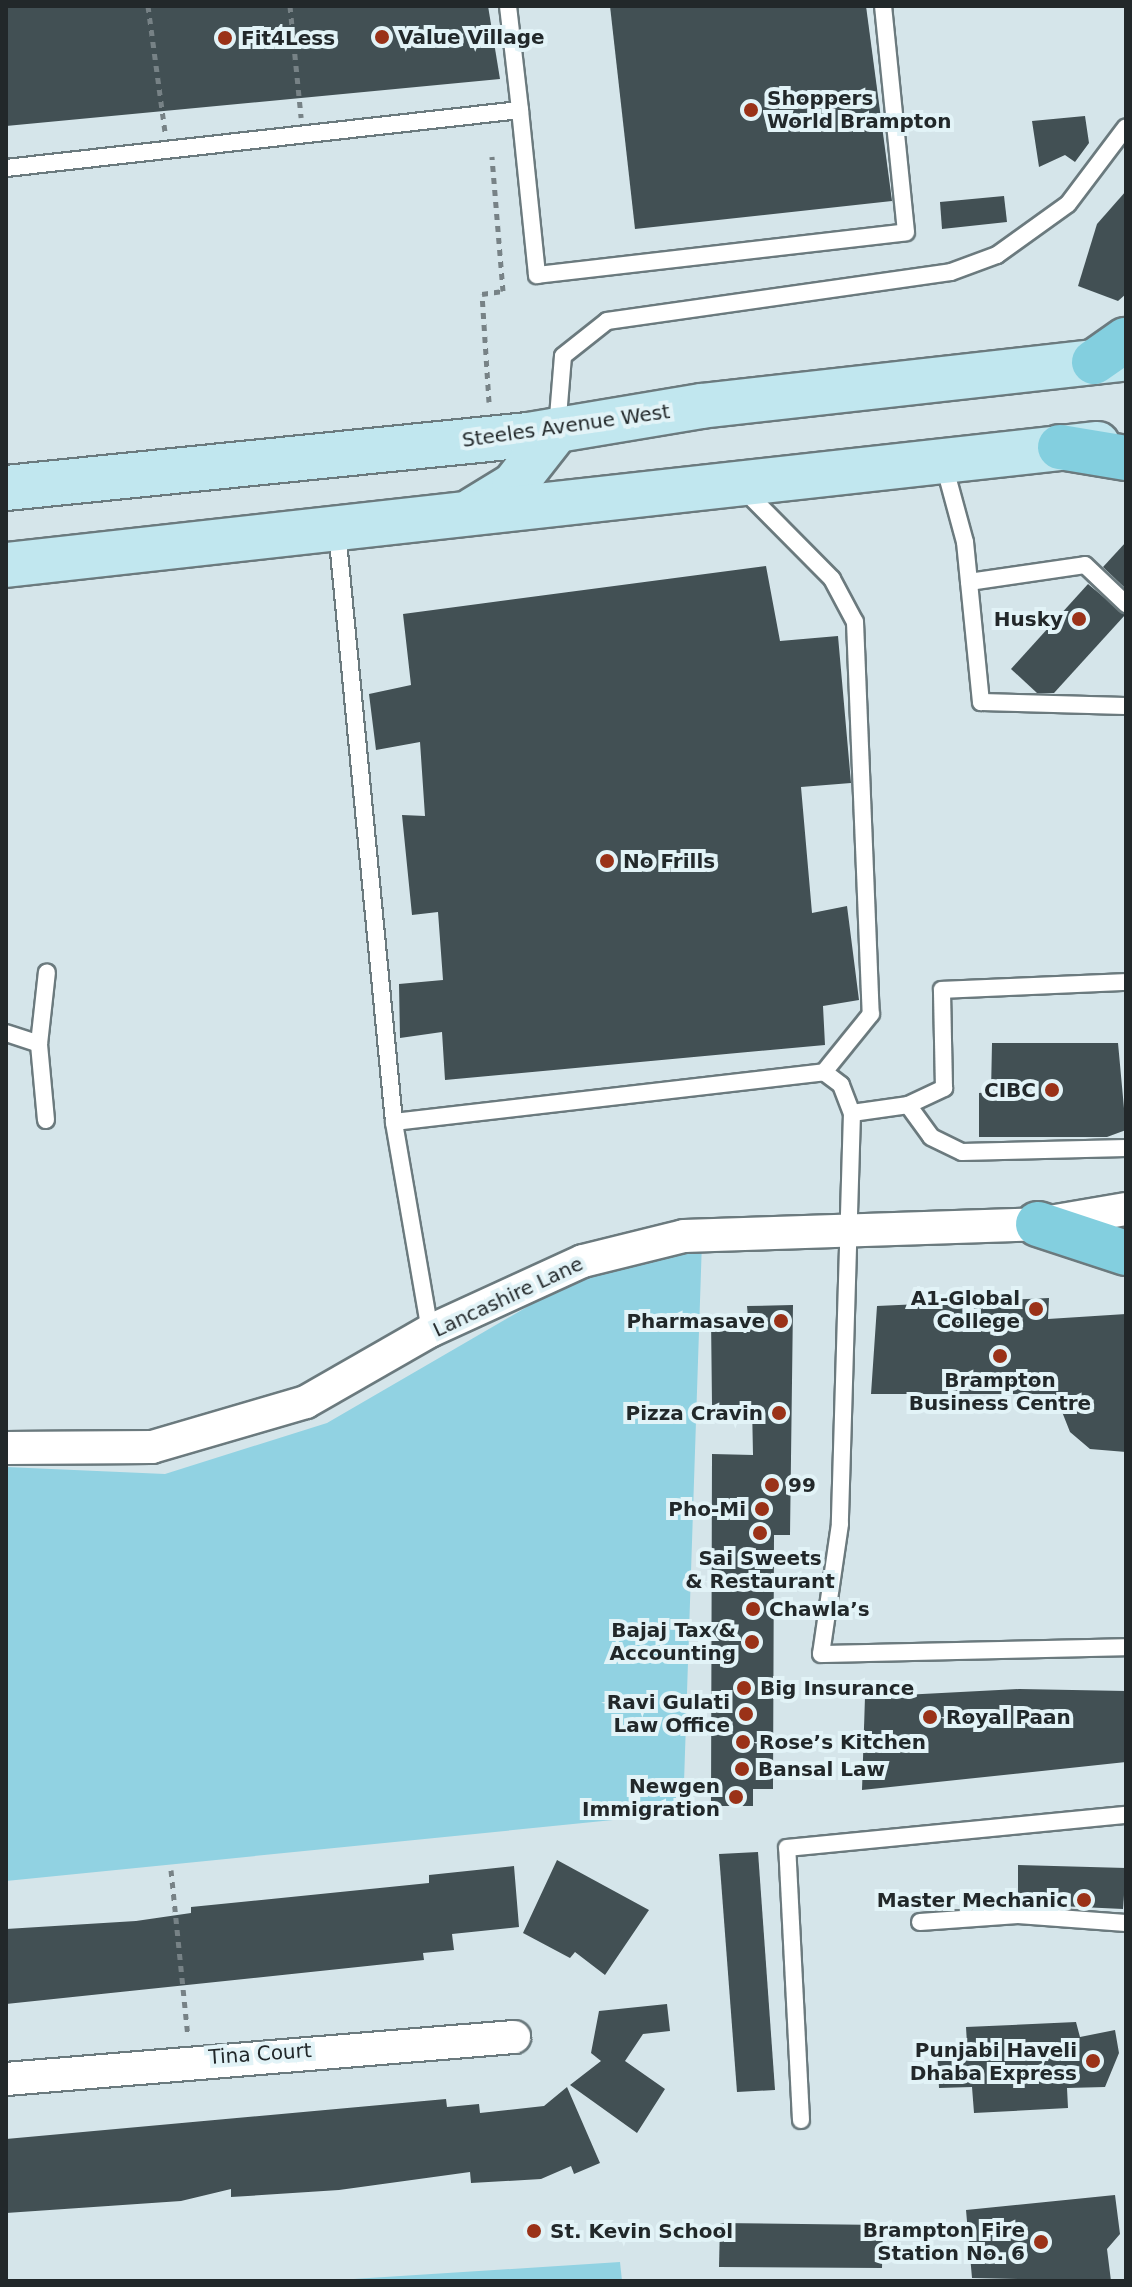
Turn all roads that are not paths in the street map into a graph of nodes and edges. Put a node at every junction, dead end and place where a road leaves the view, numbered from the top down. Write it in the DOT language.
graph roads {
  1 [pos="508,6"];
  2 [pos="883,6"];
  3 [pos="520,110"];
  4 [pos="1126,127"];
  5 [pos="6,168"];
  6 [pos="1115,353"];
  7 [pos="557,430"];
  8 [pos="1126,441"];
  9 [pos="1060,447"];
  10 [pos="1126,458"];
  11 [pos="942,459"];
  12 [pos="738,484"];
  13 [pos="6,488"];
  14 [pos="464,515"];
  15 [pos="337,530"];
  16 [pos="6,565"];
  17 [pos="969,582"];
  18 [pos="1126,604"];
  19 [pos="1126,706"];
  20 [pos="47,972"];
  21 [pos="1126,982"];
  22 [pos="6,1033"];
  23 [pos="39,1044"];
  24 [pos="824,1072"];
  25 [pos="908,1105"];
  26 [pos="852,1113"];
  27 [pos="46,1120"];
  28 [pos="394,1122"];
  29 [pos="1126,1148"];
  30 [pos="1126,1209"];
  31 [pos="1038,1224"];
  32 [pos="847,1232"];
  33 [pos="1126,1253"];
  34 [pos="430,1331"];
  35 [pos="6,1448"];
  36 [pos="1126,1647"];
  37 [pos="1126,1815"];
  38 [pos="920,1922"];
  39 [pos="1126,1923"];
  40 [pos="514,2037"];
  41 [pos="6,2079"];
  42 [pos="801,2120"];
  1 -- 3 [label="lane"];
  2 -- 3 [label="lane"];
  3 -- 5 [label="lane"];
  4 -- 7 [label="lane"];
  6 -- 7 [label="main road, Steeles Avenue West"];
  7 -- 13 [label="main road, Steeles Avenue West"];
  7 -- 14 [label="main road"];
  8 -- 9 [label="main road"];
  9 -- 10 [label="main road"];
  9 -- 11 [label="main road"];
  11 -- 12 [label="main road"];
  11 -- 17 [label="lane"];
  12 -- 14 [label="main road"];
  12 -- 24 [label="lane"];
  14 -- 15 [label="main road"];
  15 -- 16 [label="main road"];
  15 -- 28 [label="lane"];
  17 -- 18 [label="lane"];
  17 -- 19 [label="lane"];
  20 -- 23 [label="lane"];
  21 -- 25 [label="lane"];
  22 -- 23 [label="lane"];
  23 -- 27 [label="lane"];
  24 -- 26 [label="lane"];
  24 -- 28 [label="lane"];
  25 -- 26 [label="lane"];
  25 -- 29 [label="lane"];
  26 -- 32 [label="lane"];
  28 -- 34 [label="lane"];
  30 -- 31 [label="street, Lancashire Lane"];
  31 -- 32 [label="street, Lancashire Lane"];
  31 -- 33 [label="main road"];
  32 -- 34 [label="street, Lancashire Lane"];
  32 -- 36 [label="lane"];
  34 -- 35 [label="street, Lancashire Lane"];
  37 -- 42 [label="lane"];
  38 -- 39 [label="lane"];
  40 -- 41 [label="street, Tina Court"];
}
